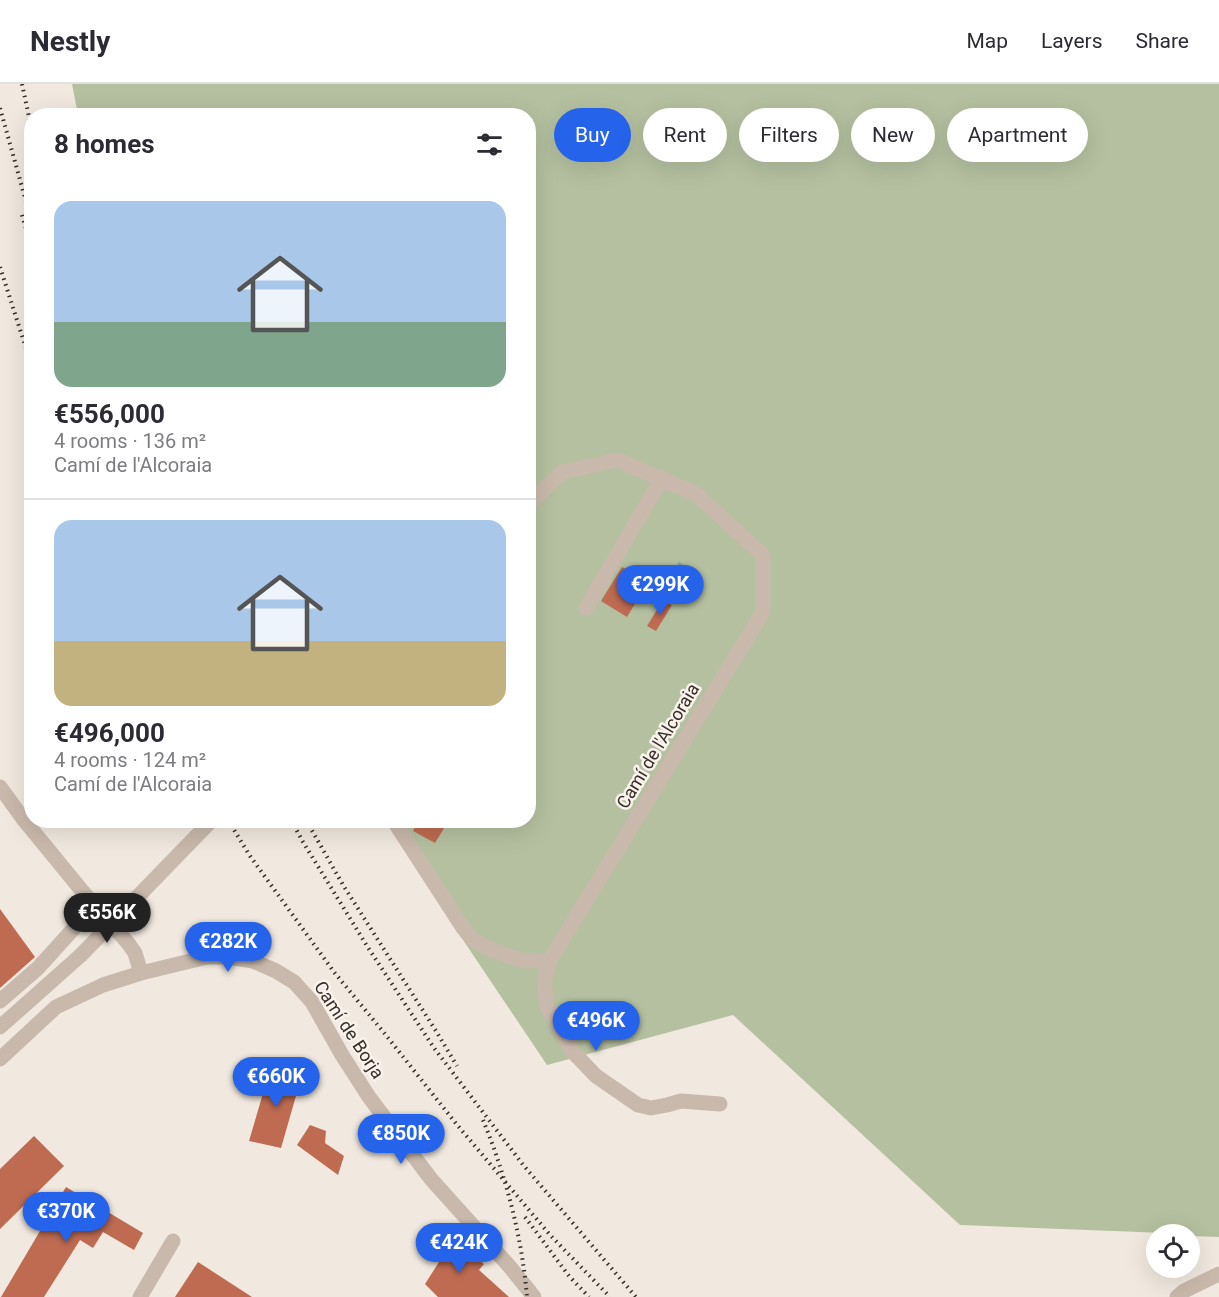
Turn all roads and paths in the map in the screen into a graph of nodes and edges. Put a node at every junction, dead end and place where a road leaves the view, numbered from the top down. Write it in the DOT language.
graph roads {
  1 [pos="662,478"];
  2 [pos="536,497"];
  3 [pos="586,608"];
  4 [pos="0,787"];
  5 [pos="24,820"];
  6 [pos="30,828"];
  7 [pos="204,828"];
  8 [pos="398,828"];
  9 [pos="95,905"];
  10 [pos="548,965"];
  11 [pos="141,973"];
  12 [pos="0,1001"];
  13 [pos="0,1027"];
  14 [pos="0,1059"];
  15 [pos="720,1104"];
  16 [pos="173,1241"];
  17 [pos="1219,1274"];
  18 [pos="141,1297"];
  19 [pos="534,1297"];
  20 [pos="1177,1297"];
  1 -- 2 [label="street, Camí de l'Alcoraia"];
  1 -- 3 [label="street"];
  1 -- 10 [label="street, Camí de l'Alcoraia"];
  4 -- 5 [label="street"];
  6 -- 9 [label="street"];
  7 -- 13 [label="street, bridge"];
  8 -- 10 [label="street"];
  9 -- 11 [label="street"];
  9 -- 12 [label="street"];
  10 -- 15 [label="street, Camí de l'Alcoraia"];
  11 -- 14 [label="street, Camí de Borja"];
  11 -- 19 [label="street, Camí de Borja"];
  16 -- 18 [label="street"];
  17 -- 20 [label="street"];
}
